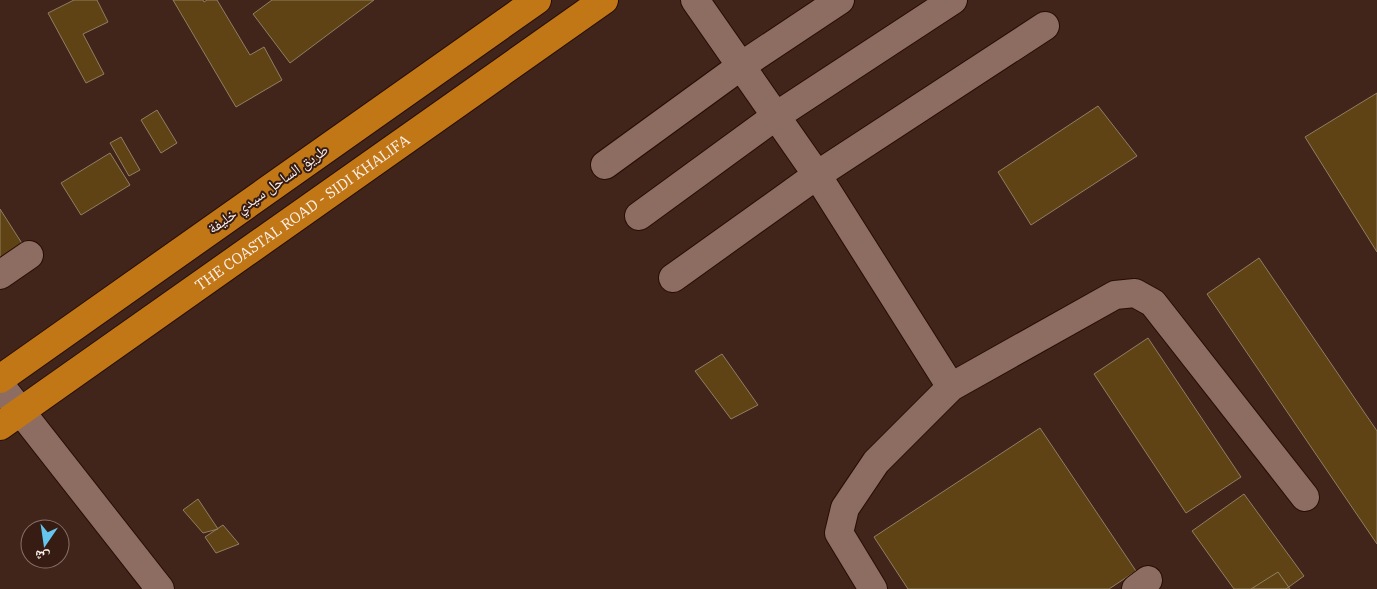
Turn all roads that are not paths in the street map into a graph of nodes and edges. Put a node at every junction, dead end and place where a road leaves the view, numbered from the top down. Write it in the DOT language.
graph roads {
  1 [pos="537,0"];
  2 [pos="604,0"];
  3 [pos="695,0"];
  4 [pos="840,0"];
  5 [pos="953,0"];
  6 [pos="1044,26"];
  7 [pos="741,66"];
  8 [pos="776,116"];
  9 [pos="606,166"];
  10 [pos="817,176"];
  11 [pos="639,216"];
  12 [pos="29,256"];
  13 [pos="0,275"];
  14 [pos="673,278"];
  15 [pos="0,379"];
  16 [pos="0,385"];
  17 [pos="951,387"];
  18 [pos="11,418"];
  19 [pos="1305,497"];
  20 [pos="160,589"];
  21 [pos="873,589"];
  1 -- 15 [label="highway, طريق الساحل سيدي خليفة"];
  2 -- 18 [label="highway, THE COASTAL ROAD - SIDI KHALIFA"];
  3 -- 7 [label="lane"];
  4 -- 7 [label="lane"];
  5 -- 8 [label="lane"];
  6 -- 10 [label="lane"];
  7 -- 8 [label="lane"];
  7 -- 9 [label="lane"];
  8 -- 10 [label="lane"];
  8 -- 11 [label="lane"];
  10 -- 14 [label="lane"];
  10 -- 17 [label="lane"];
  12 -- 13 [label="lane"];
  16 -- 18 [label="lane"];
  17 -- 19 [label="lane"];
  17 -- 21 [label="lane"];
  18 -- 20 [label="lane"];
}
